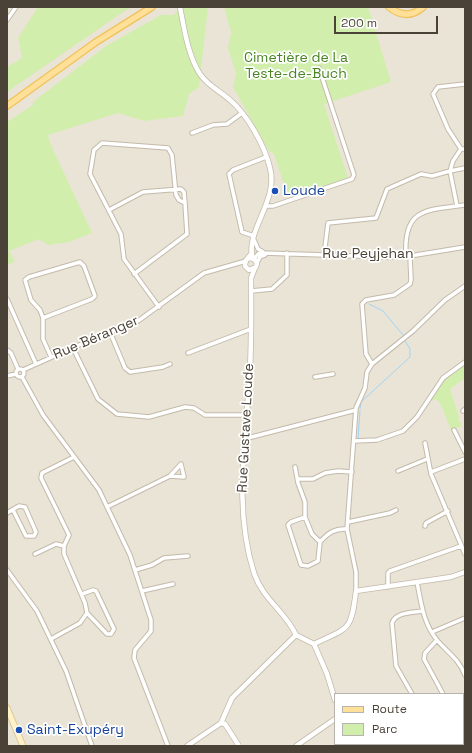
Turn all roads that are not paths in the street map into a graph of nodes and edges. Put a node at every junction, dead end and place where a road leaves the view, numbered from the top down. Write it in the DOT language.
graph roads {
  1 [pos="16,7"];
  2 [pos="152,7"];
  3 [pos="180,7"];
  4 [pos="388,7"];
  5 [pos="394,7"];
  6 [pos="419,7"];
  7 [pos="424,7"];
  8 [pos="7,20"];
  9 [pos="319,68"];
  10 [pos="465,84"];
  11 [pos="7,106"];
  12 [pos="242,113"];
  13 [pos="192,133"];
  14 [pos="463,149"];
  15 [pos="266,157"];
  16 [pos="465,168"];
  17 [pos="450,171"];
  18 [pos="176,189"];
  19 [pos="185,203"];
  20 [pos="465,205"];
  21 [pos="266,206"];
  22 [pos="457,206"];
  23 [pos="109,210"];
  24 [pos="254,238"];
  25 [pos="465,247"];
  26 [pos="252,252"];
  27 [pos="287,253"];
  28 [pos="270,254"];
  29 [pos="324,255"];
  30 [pos="408,256"];
  31 [pos="254,260"];
  32 [pos="246,261"];
  33 [pos="229,266"];
  34 [pos="247,268"];
  35 [pos="255,268"];
  36 [pos="134,274"];
  37 [pos="251,278"];
  38 [pos="465,286"];
  39 [pos="251,291"];
  40 [pos="7,299"];
  41 [pos="159,307"];
  42 [pos="43,318"];
  43 [pos="251,329"];
  44 [pos="110,332"];
  45 [pos="73,348"];
  46 [pos="7,350"];
  47 [pos="188,353"];
  48 [pos="51,357"];
  49 [pos="465,362"];
  50 [pos="36,364"];
  51 [pos="170,364"];
  52 [pos="372,364"];
  53 [pos="18,369"];
  54 [pos="23,370"];
  55 [pos="16,374"];
  56 [pos="333,374"];
  57 [pos="7,376"];
  58 [pos="22,376"];
  59 [pos="315,377"];
  60 [pos="356,410"];
  61 [pos="246,415"];
  62 [pos="454,430"];
  63 [pos="244,439"];
  64 [pos="354,441"];
  65 [pos="425,443"];
  66 [pos="465,452"];
  67 [pos="74,458"];
  68 [pos="427,459"];
  69 [pos="465,459"];
  70 [pos="295,467"];
  71 [pos="398,471"];
  72 [pos="352,472"];
  73 [pos="431,472"];
  74 [pos="170,476"];
  75 [pos="298,479"];
  76 [pos="107,507"];
  77 [pos="13,510"];
  78 [pos="396,510"];
  79 [pos="448,511"];
  80 [pos="7,513"];
  81 [pos="305,517"];
  82 [pos="348,522"];
  83 [pos="425,526"];
  84 [pos="347,529"];
  85 [pos="320,542"];
  86 [pos="64,546"];
  87 [pos="461,546"];
  88 [pos="35,554"];
  89 [pos="465,554"];
  90 [pos="188,556"];
  91 [pos="7,570"];
  92 [pos="135,570"];
  93 [pos="465,572"];
  94 [pos="417,582"];
  95 [pos="174,584"];
  96 [pos="388,587"];
  97 [pos="142,591"];
  98 [pos="356,591"];
  99 [pos="82,594"];
  100 [pos="422,611"];
  101 [pos="87,613"];
  102 [pos="465,618"];
  103 [pos="432,632"];
  104 [pos="296,635"];
  105 [pos="50,640"];
  106 [pos="437,640"];
  107 [pos="314,644"];
  108 [pos="465,675"];
  109 [pos="411,693"];
  110 [pos="442,693"];
  111 [pos="334,697"];
  112 [pos="7,708"];
  113 [pos="334,720"];
  114 [pos="221,723"];
  115 [pos="23,746"];
  116 [pos="92,746"];
  117 [pos="168,746"];
  118 [pos="187,746"];
  119 [pos="239,746"];
  120 [pos="296,746"];
  1 -- 8 [label="street"];
  2 -- 11 [label="main road"];
  3 -- 12 [label="street"];
  4 -- 7 [label="main road"];
  5 -- 6 [label="main road"];
  9 -- 21 [label="street"];
  10 -- 14 [label="street"];
  12 -- 13 [label="street"];
  12 -- 15 [label="street"];
  14 -- 17 [label="street"];
  15 -- 21 [label="street"];
  15 -- 24 [label="street"];
  16 -- 17 [label="street"];
  17 -- 22 [label="street"];
  17 -- 29 [label="street"];
  18 -- 19 [label="street"];
  18 -- 19 [label="street"];
  18 -- 23 [label="street"];
  18 -- 23 [label="street"];
  19 -- 36 [label="street"];
  20 -- 22 [label="street"];
  21 -- 24 [label="street"];
  22 -- 30 [label="street"];
  23 -- 36 [label="street"];
  24 -- 26 [label="street"];
  24 -- 28 [label="street"];
  25 -- 30 [label="street, Rue Peyjehan"];
  26 -- 31 [label="street"];
  26 -- 32 [label="street"];
  27 -- 28 [label="street, Rue Peyjehan"];
  27 -- 29 [label="street, Rue Peyjehan"];
  27 -- 39 [label="street"];
  28 -- 31 [label="street"];
  29 -- 30 [label="street, Rue Peyjehan"];
  30 -- 52 [label="street"];
  31 -- 32 [label="street"];
  31 -- 35 [label="street, Rue Gustave Loude"];
  32 -- 33 [label="street, Rue Béranger"];
  32 -- 34 [label="street, Rue Gustave Loude"];
  33 -- 34 [label="street, Rue Béranger"];
  33 -- 41 [label="street, Rue Béranger"];
  34 -- 35 [label="street"];
  34 -- 37 [label="street, Rue Gustave Loude"];
  35 -- 37 [label="street, Rue Gustave Loude"];
  36 -- 41 [label="street"];
  37 -- 39 [label="street, Rue Gustave Loude"];
  38 -- 52 [label="street"];
  39 -- 43 [label="street, Rue Gustave Loude"];
  40 -- 50 [label="street"];
  41 -- 44 [label="street, Rue Béranger"];
  42 -- 42 [label="street"];
  42 -- 48 [label="street"];
  43 -- 47 [label="street"];
  43 -- 61 [label="street, Rue Gustave Loude"];
  44 -- 45 [label="street, Rue Béranger"];
  44 -- 51 [label="street"];
  45 -- 48 [label="street, Rue Béranger"];
  45 -- 61 [label="street"];
  46 -- 53 [label="street"];
  48 -- 50 [label="street, Rue Béranger"];
  49 -- 64 [label="street"];
  50 -- 54 [label="street, Rue Béranger"];
  52 -- 60 [label="street"];
  53 -- 54 [label="street"];
  53 -- 55 [label="street"];
  54 -- 58 [label="street"];
  55 -- 57 [label="street"];
  55 -- 58 [label="street"];
  56 -- 59 [label="street"];
  58 -- 67 [label="street"];
  60 -- 63 [label="street"];
  60 -- 64 [label="street"];
  61 -- 63 [label="street, Rue Gustave Loude"];
  62 -- 66 [label="street"];
  63 -- 104 [label="street, Rue Gustave Loude"];
  64 -- 72 [label="street"];
  65 -- 68 [label="street"];
  67 -- 76 [label="street"];
  67 -- 86 [label="street"];
  68 -- 71 [label="street"];
  68 -- 73 [label="street"];
  69 -- 73 [label="street"];
  70 -- 75 [label="street"];
  72 -- 75 [label="street"];
  72 -- 82 [label="street"];
  73 -- 79 [label="street"];
  74 -- 74 [label="street"];
  74 -- 76 [label="street"];
  75 -- 81 [label="street"];
  76 -- 92 [label="street"];
  77 -- 77 [label="street"];
  77 -- 80 [label="street"];
  78 -- 82 [label="street"];
  79 -- 83 [label="street"];
  79 -- 87 [label="street"];
  81 -- 85 [label="street"];
  81 -- 85 [label="street"];
  82 -- 84 [label="street"];
  84 -- 85 [label="street"];
  84 -- 98 [label="street"];
  86 -- 88 [label="street"];
  86 -- 99 [label="street"];
  87 -- 89 [label="street"];
  87 -- 96 [label="street"];
  90 -- 92 [label="street"];
  91 -- 105 [label="street"];
  92 -- 97 [label="street"];
  93 -- 94 [label="street"];
  94 -- 96 [label="street"];
  94 -- 100 [label="street"];
  95 -- 97 [label="street"];
  96 -- 98 [label="street"];
  97 -- 117 [label="street"];
  98 -- 107 [label="street"];
  99 -- 101 [label="street"];
  99 -- 101 [label="street"];
  100 -- 103 [label="street"];
  100 -- 109 [label="street"];
  101 -- 105 [label="street"];
  102 -- 103 [label="street"];
  103 -- 106 [label="street"];
  104 -- 107 [label="street"];
  104 -- 114 [label="street"];
  105 -- 116 [label="street"];
  106 -- 108 [label="street"];
  106 -- 110 [label="street"];
  107 -- 111 [label="street"];
  112 -- 115 [label="main road"];
  113 -- 120 [label="street"];
  114 -- 118 [label="street"];
  114 -- 119 [label="street"];
}
